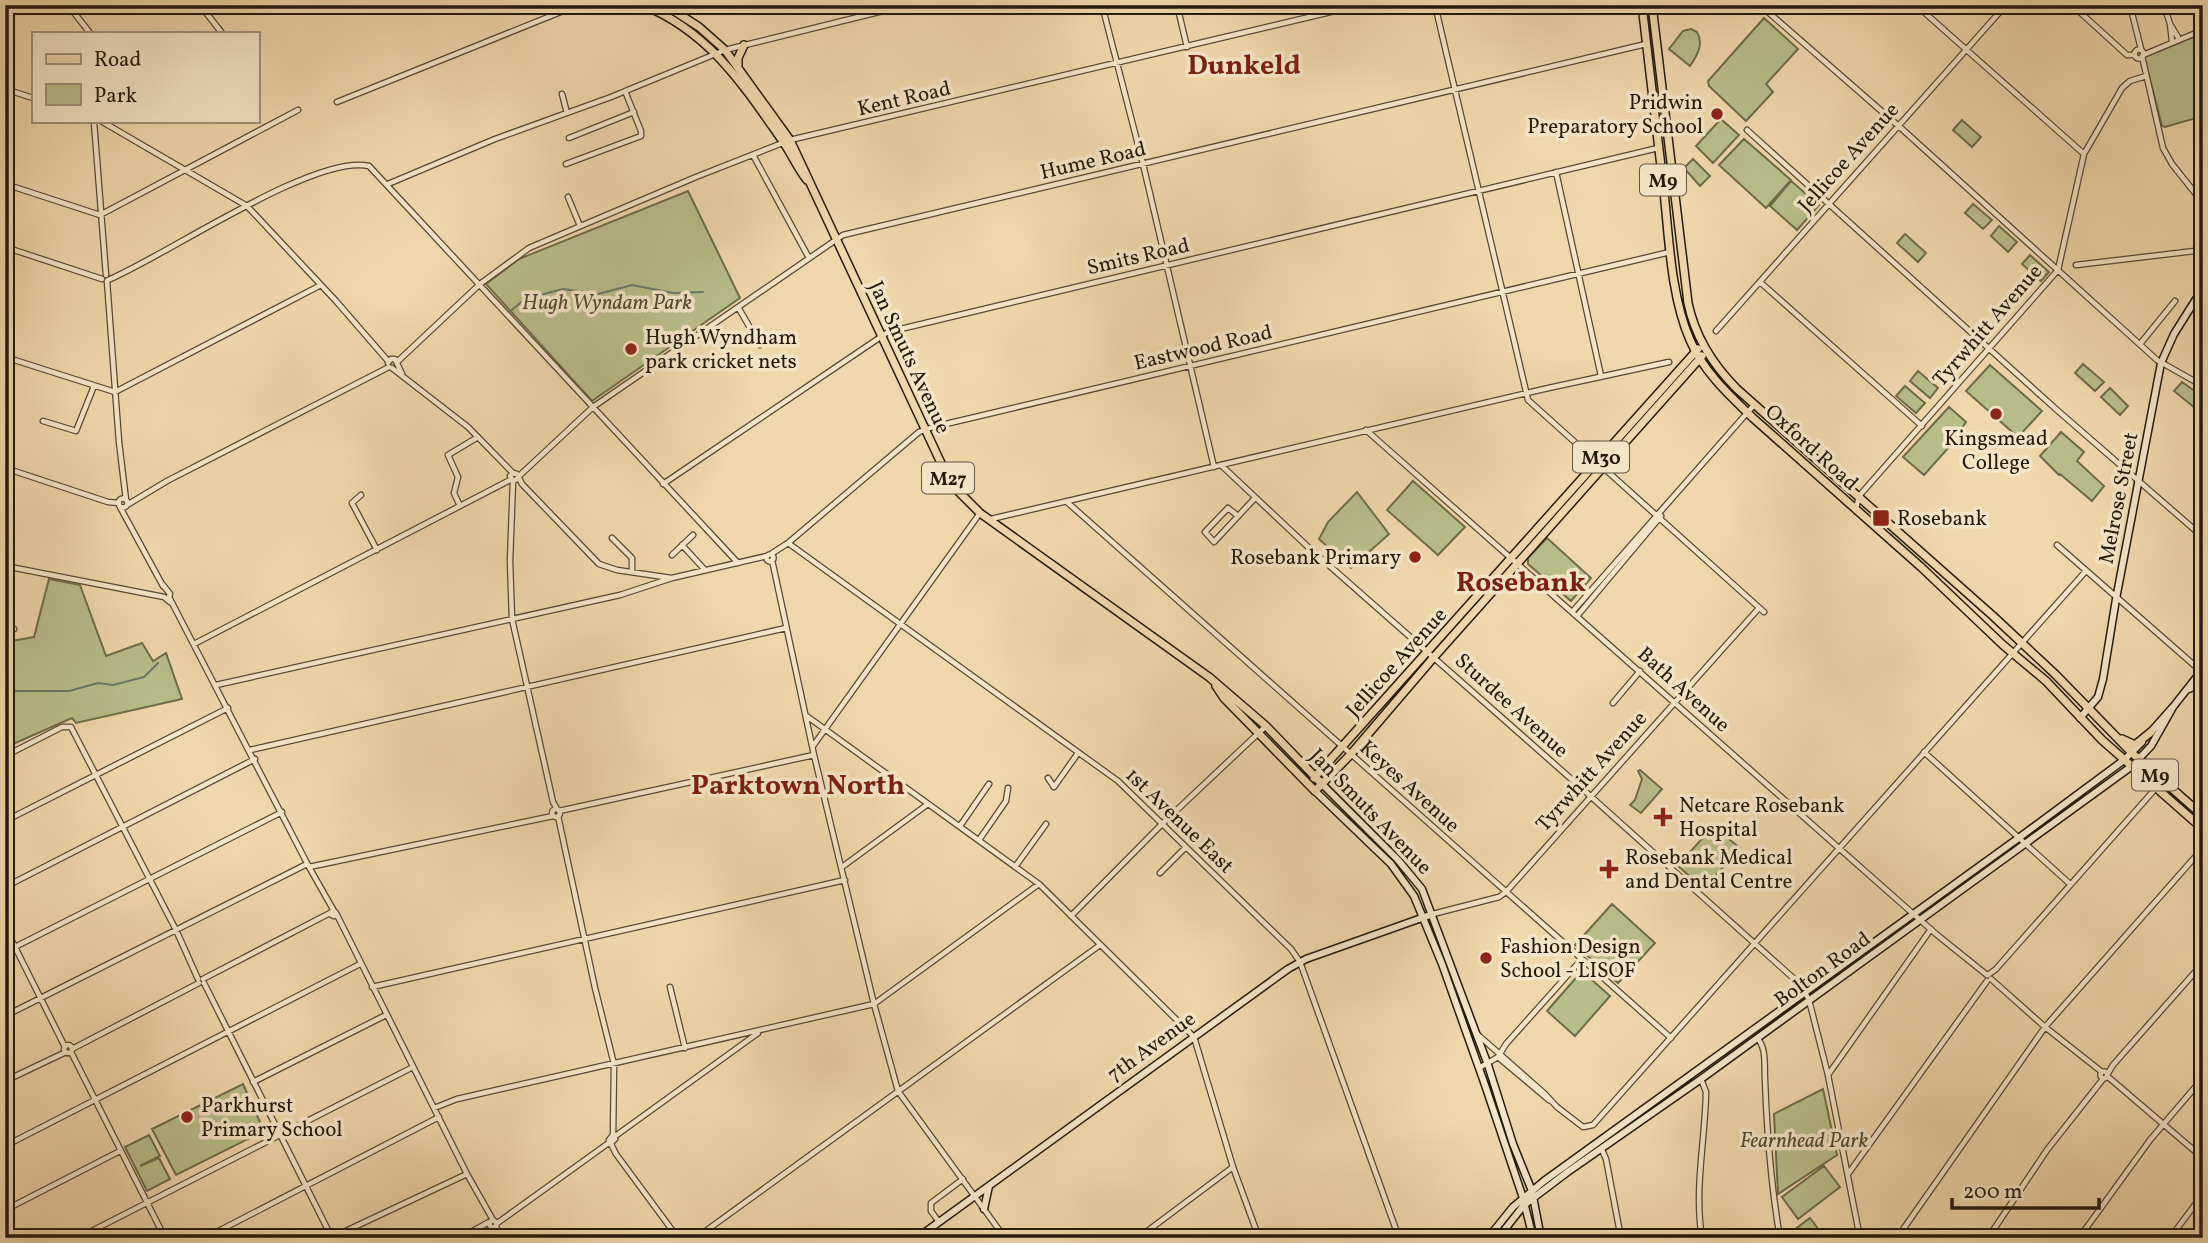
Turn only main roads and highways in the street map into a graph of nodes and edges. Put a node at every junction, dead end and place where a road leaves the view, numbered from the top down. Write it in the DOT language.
graph roads {
  1 [pos="643,5"];
  2 [pos="666,5"];
  3 [pos="1642,5"];
  4 [pos="1652,5"];
  5 [pos="1656,36"];
  6 [pos="1647,44"];
  7 [pos="744,45"];
  8 [pos="1657,49"];
  9 [pos="721,52"];
  10 [pos="738,66"];
  11 [pos="787,142"];
  12 [pos="1670,147"];
  13 [pos="1659,148"];
  14 [pos="1682,251"];
  15 [pos="1671,252"];
  16 [pos="2203,288"];
  17 [pos="1706,349"];
  18 [pos="1697,355"];
  19 [pos="1431,655"];
  20 [pos="2202,671"];
  21 [pos="1209,677"];
  22 [pos="2203,681"];
  23 [pos="2182,695"];
  24 [pos="2173,707"];
  25 [pos="2088,710"];
  26 [pos="2080,718"];
  27 [pos="2109,731"];
  28 [pos="2151,732"];
  29 [pos="2132,754"];
  30 [pos="2124,760"];
  31 [pos="2136,763"];
  32 [pos="1315,777"];
  33 [pos="1308,783"];
  34 [pos="1322,784"];
  35 [pos="1315,791"];
  36 [pos="2203,817"];
  37 [pos="2203,829"];
  38 [pos="1433,914"];
  39 [pos="1423,916"];
  40 [pos="1524,1170"];
  41 [pos="1544,1181"];
  42 [pos="989,1186"];
  43 [pos="1533,1194"];
  44 [pos="1523,1202"];
  45 [pos="984,1209"];
  46 [pos="1512,1219"];
  47 [pos="1531,1228"];
  48 [pos="917,1238"];
  49 [pos="1488,1238"];
  50 [pos="1498,1238"];
  51 [pos="1533,1238"];
  52 [pos="1541,1238"];
  1 -- 9 [label="main road, Jan Smuts Avenue / M27"];
  2 -- 9 [label="main road, Jan Smuts Avenue / M27"];
  3 -- 6 [label="main road, Oxford Road / M9"];
  4 -- 5 [label="main road, Oxford Road / M9"];
  5 -- 6 [label="main road"];
  5 -- 8 [label="main road, Oxford Road / M9"];
  6 -- 8 [label="main road"];
  6 -- 13 [label="main road, Oxford Road / M9"];
  7 -- 10 [label="main road"];
  8 -- 12 [label="main road, Oxford Road / M9"];
  9 -- 10 [label="main road, Jan Smuts Avenue / M27"];
  9 -- 11 [label="main road, Jan Smuts Avenue / M27"];
  10 -- 11 [label="main road, Jan Smuts Avenue / M27"];
  11 -- 21 [label="main road, Jan Smuts Avenue / M27"];
  12 -- 13 [label="main road"];
  12 -- 14 [label="main road, Oxford Road / M9"];
  13 -- 15 [label="main road, Oxford Road / M9"];
  14 -- 15 [label="main road"];
  14 -- 17 [label="main road, Oxford Road / M9"];
  15 -- 18 [label="main road, Oxford Road / M9"];
  16 -- 25 [label="main road, Melrose Street"];
  17 -- 18 [label="main road, Jellicoe Avenue / M30"];
  17 -- 25 [label="main road, Oxford Road / M9"];
  18 -- 19 [label="main road, Jellicoe Avenue / M30"];
  18 -- 26 [label="main road, Oxford Road / M9"];
  19 -- 32 [label="main road, Jellicoe Avenue / M30"];
  19 -- 34 [label="main road, Jellicoe Avenue / M30"];
  20 -- 23 [label="main road"];
  21 -- 32 [label="main road, Jan Smuts Avenue / M27"];
  21 -- 33 [label="main road, Jan Smuts Avenue / M27"];
  22 -- 23 [label="main road"];
  23 -- 24 [label="main road"];
  24 -- 28 [label="main road, Bolton Road"];
  24 -- 31 [label="main road, Bolton Road"];
  25 -- 26 [label="main road, Melrose Street"];
  25 -- 27 [label="main road, Oxford Road / M9"];
  26 -- 30 [label="main road, Oxford Road / M9"];
  27 -- 28 [label="main road"];
  27 -- 29 [label="main road, Oxford Road / M9"];
  28 -- 29 [label="main road, Bolton Road"];
  29 -- 30 [label="main road, Bolton Road"];
  29 -- 31 [label="main road, Oxford Road / M9"];
  30 -- 31 [label="main road, Oxford Road / M9"];
  30 -- 41 [label="main road, Bolton Road"];
  31 -- 36 [label="main road, Oxford Road / M9"];
  31 -- 37 [label="main road, Oxford Road / M9"];
  31 -- 43 [label="main road, Bolton Road"];
  32 -- 33 [label="main road, Jellicoe Avenue / M30"];
  32 -- 34 [label="main road, Jan Smuts Avenue / M27"];
  33 -- 35 [label="main road, Jan Smuts Avenue / M27"];
  34 -- 35 [label="main road, Jellicoe Avenue / M30"];
  34 -- 38 [label="main road, Jan Smuts Avenue / M27"];
  35 -- 39 [label="main road, Jan Smuts Avenue / M27"];
  38 -- 39 [label="main road, Tyrwhitt Avenue"];
  38 -- 40 [label="main road, Jan Smuts Avenue / M27"];
  39 -- 42 [label="main road, 7th Avenue"];
  39 -- 44 [label="main road, Jan Smuts Avenue / M27"];
  40 -- 41 [label="main road"];
  40 -- 43 [label="main road, Jan Smuts Avenue / M27"];
  41 -- 43 [label="main road, Bolton Road"];
  42 -- 45 [label="main road"];
  42 -- 48 [label="main road, 7th Avenue"];
  43 -- 44 [label="main road, Bolton Road"];
  43 -- 52 [label="main road, Jan Smuts Avenue / M27"];
  44 -- 46 [label="main road"];
  44 -- 47 [label="main road, Jan Smuts Avenue / M27"];
  44 -- 49 [label="main road"];
  46 -- 47 [label="main road"];
  46 -- 50 [label="main road"];
  47 -- 51 [label="main road, Jan Smuts Avenue / M27"];
}
